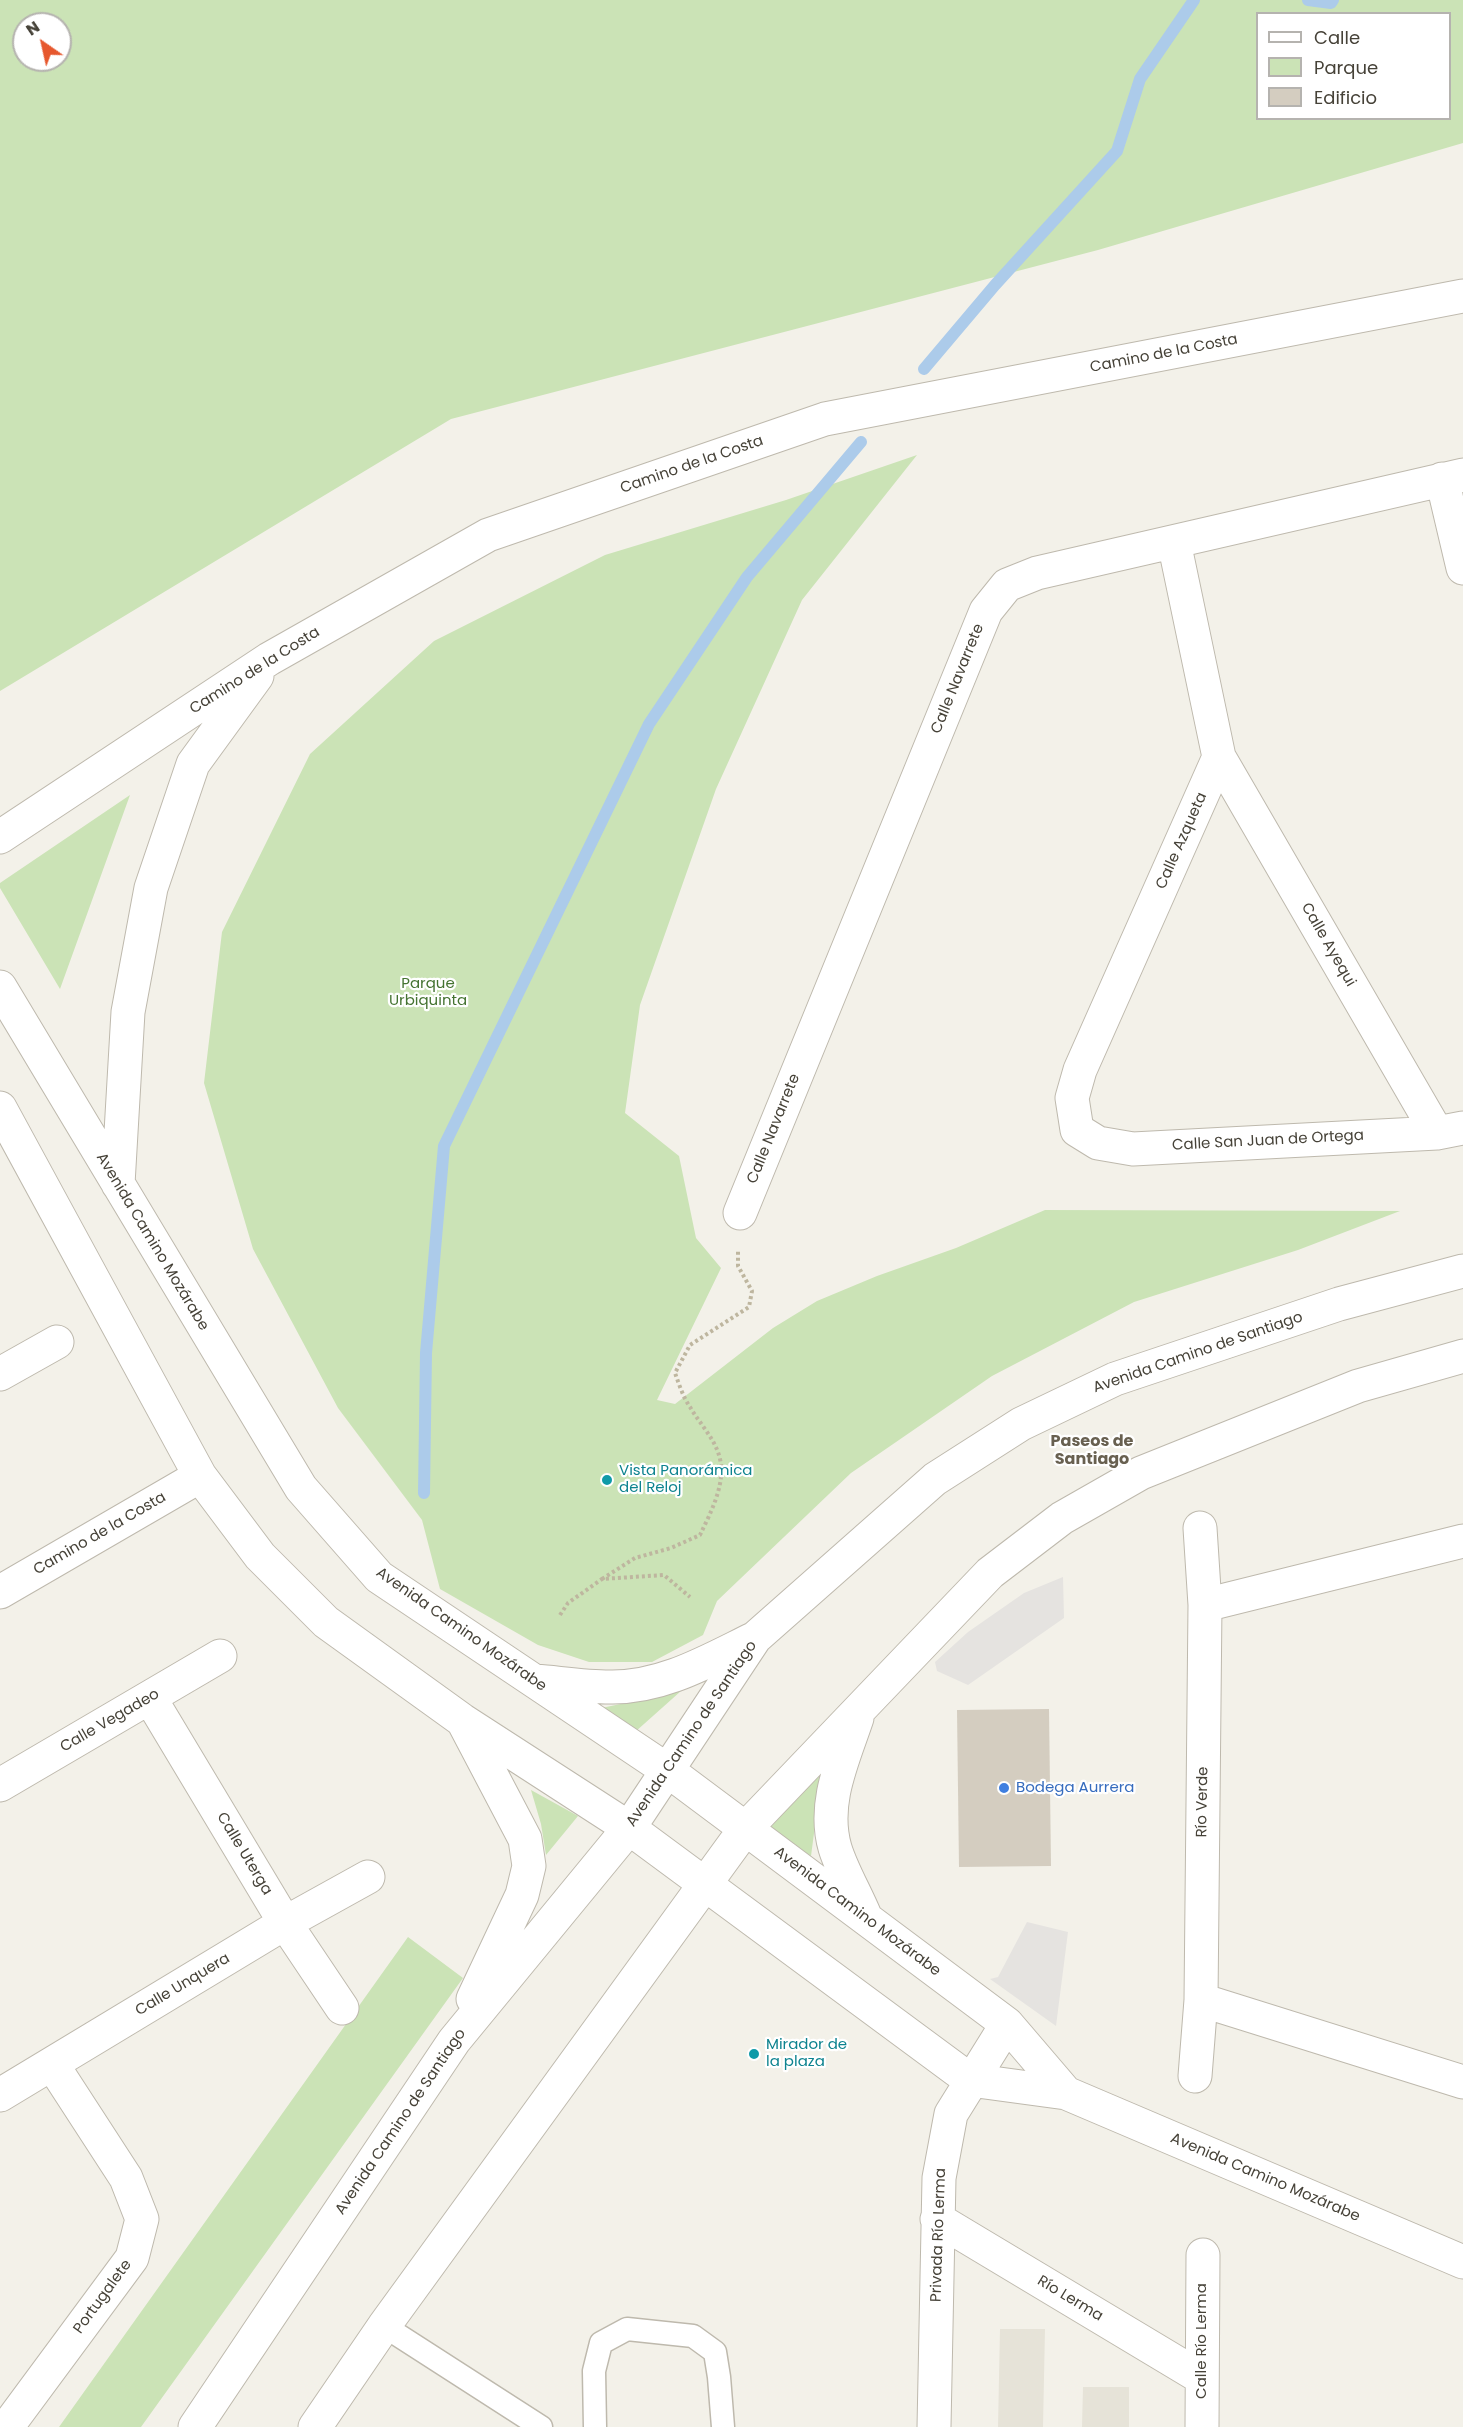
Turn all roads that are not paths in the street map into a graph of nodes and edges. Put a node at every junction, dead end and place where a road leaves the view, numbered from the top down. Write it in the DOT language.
graph roads {
  1 [pos="1463,296"];
  2 [pos="1453,477"];
  3 [pos="1174,542"];
  4 [pos="1463,568"];
  5 [pos="269,659"];
  6 [pos="1219,757"];
  7 [pos="0,837"];
  8 [pos="0,987"];
  9 [pos="0,1108"];
  10 [pos="1077,1130"];
  11 [pos="1450,1130"];
  12 [pos="118,1184"];
  13 [pos="740,1213"];
  14 [pos="1463,1271"];
  15 [pos="57,1342"];
  16 [pos="1463,1356"];
  17 [pos="0,1374"];
  18 [pos="200,1476"];
  19 [pos="1200,1528"];
  20 [pos="1463,1541"];
  21 [pos="0,1592"];
  22 [pos="1205,1605"];
  23 [pos="755,1638"];
  24 [pos="220,1656"];
  25 [pos="533,1681"];
  26 [pos="150,1698"];
  27 [pos="860,1709"];
  28 [pos="462,1720"];
  29 [pos="667,1770"];
  30 [pos="0,1785"];
  31 [pos="629,1828"];
  32 [pos="745,1829"];
  33 [pos="368,1878"];
  34 [pos="705,1884"];
  35 [pos="866,1918"];
  36 [pos="285,1923"];
  37 [pos="1201,2000"];
  38 [pos="342,2008"];
  39 [pos="1007,2024"];
  40 [pos="454,2041"];
  41 [pos="52,2064"];
  42 [pos="1195,2076"];
  43 [pos="970,2080"];
  44 [pos="1463,2082"];
  45 [pos="1066,2093"];
  46 [pos="0,2095"];
  47 [pos="937,2219"];
  48 [pos="1203,2255"];
  49 [pos="1463,2262"];
  50 [pos="384,2326"];
  51 [pos="1202,2378"];
  52 [pos="6,2427"];
  53 [pos="195,2427"];
  54 [pos="315,2427"];
  55 [pos="541,2427"];
  56 [pos="595,2427"];
  57 [pos="723,2427"];
  58 [pos="934,2427"];
  59 [pos="1202,2427"];
  1 -- 5 [label="street, Camino de la Costa"];
  2 -- 3 [label="street, Calle Navarrete"];
  2 -- 4 [label="street"];
  3 -- 6 [label="street"];
  3 -- 13 [label="street, Calle Navarrete"];
  5 -- 7 [label="street, Camino de la Costa"];
  5 -- 12 [label="street"];
  6 -- 10 [label="street, Calle Azqueta"];
  6 -- 11 [label="street, Calle Ayequi"];
  8 -- 12 [label="street, Avenida Camino Mozárabe"];
  9 -- 18 [label="street, Avenida Camino Mozárabe"];
  10 -- 11 [label="street, Calle San Juan de Ortega"];
  12 -- 25 [label="street, Avenida Camino Mozárabe"];
  14 -- 23 [label="street, Avenida Camino de Santiago"];
  15 -- 17 [label="street"];
  16 -- 27 [label="street"];
  18 -- 21 [label="street, Camino de la Costa"];
  18 -- 28 [label="street, Avenida Camino Mozárabe"];
  19 -- 22 [label="street, Río Verde"];
  20 -- 22 [label="street"];
  22 -- 37 [label="street, Río Verde"];
  23 -- 25 [label="street"];
  23 -- 29 [label="street, Avenida Camino de Santiago"];
  24 -- 26 [label="street, Calle Vegadeo"];
  25 -- 29 [label="street, Avenida Camino Mozárabe"];
  26 -- 30 [label="street, Calle Vegadeo"];
  26 -- 36 [label="street, Calle Uterga"];
  27 -- 32 [label="street"];
  27 -- 35 [label="street"];
  28 -- 31 [label="street, Avenida Camino Mozárabe"];
  28 -- 40 [label="street"];
  29 -- 31 [label="street, Avenida Camino de Santiago"];
  29 -- 32 [label="street, Avenida Camino Mozárabe"];
  31 -- 34 [label="street, Avenida Camino Mozárabe"];
  31 -- 40 [label="street, Avenida Camino de Santiago"];
  32 -- 34 [label="street"];
  32 -- 35 [label="street, Avenida Camino Mozárabe"];
  33 -- 36 [label="street, Calle Unquera"];
  34 -- 43 [label="street, Avenida Camino Mozárabe"];
  34 -- 50 [label="street"];
  35 -- 39 [label="street, Avenida Camino Mozárabe"];
  36 -- 38 [label="street, Calle Uterga"];
  36 -- 41 [label="street, Calle Unquera"];
  37 -- 42 [label="street, Río Verde"];
  37 -- 44 [label="street"];
  39 -- 43 [label="street, Privada Río Lerma"];
  39 -- 45 [label="street, Avenida Camino Mozárabe"];
  40 -- 53 [label="street, Avenida Camino de Santiago"];
  41 -- 46 [label="street, Calle Unquera"];
  41 -- 52 [label="street, Portugalete"];
  43 -- 45 [label="street, Avenida Camino Mozárabe"];
  43 -- 47 [label="street, Privada Río Lerma"];
  45 -- 49 [label="street, Avenida Camino Mozárabe"];
  47 -- 51 [label="street, Río Lerma"];
  47 -- 58 [label="street, Privada Río Lerma"];
  48 -- 51 [label="street, Calle Río Lerma"];
  50 -- 54 [label="street"];
  50 -- 55 [label="lane"];
  51 -- 59 [label="street, Calle Río Lerma"];
  56 -- 57 [label="lane"];
}
